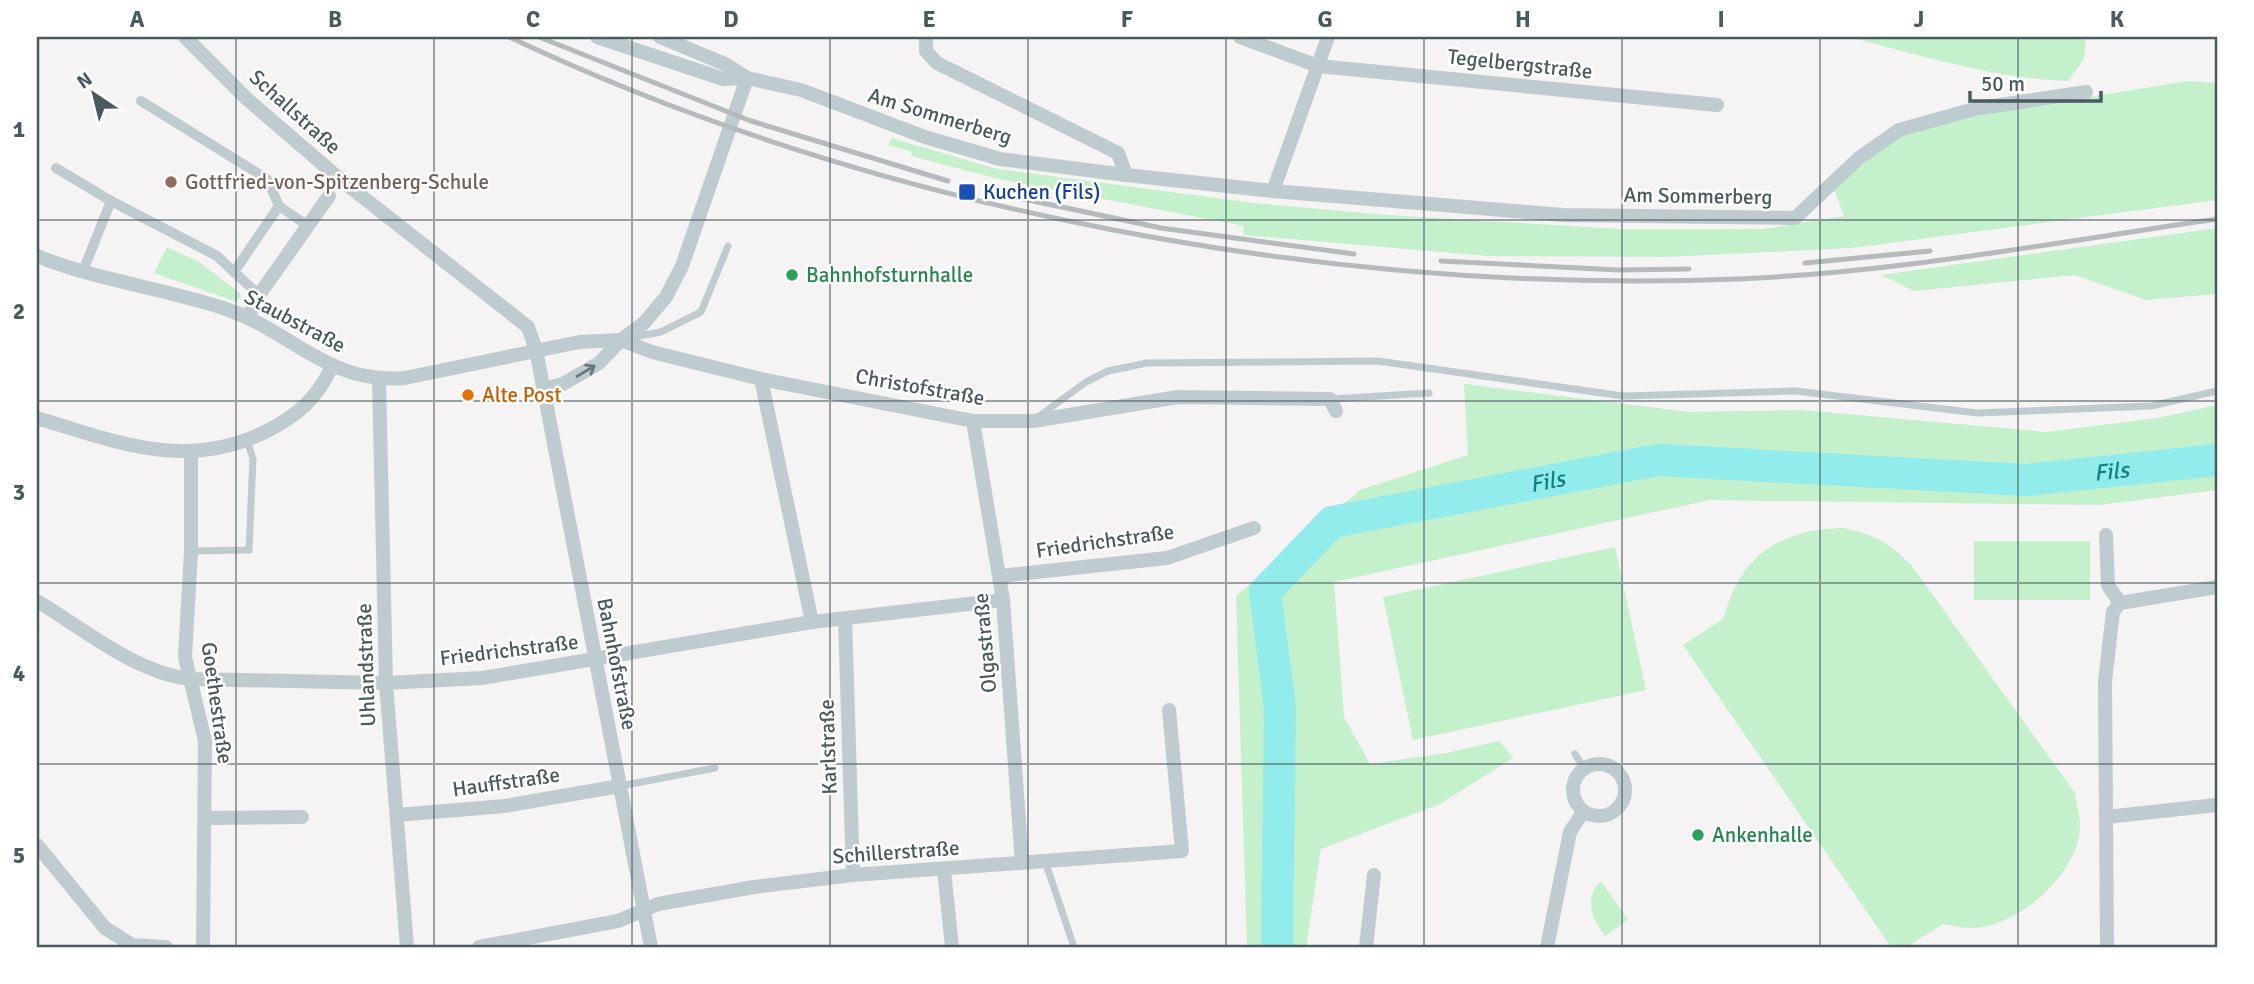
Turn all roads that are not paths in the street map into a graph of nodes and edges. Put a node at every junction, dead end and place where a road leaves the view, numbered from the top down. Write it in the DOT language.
graph roads {
  1 [pos="186,37"];
  2 [pos="597,37"];
  3 [pos="660,37"];
  4 [pos="926,37"];
  5 [pos="1240,37"];
  6 [pos="1328,37"];
  7 [pos="1318,65"];
  8 [pos="747,79"];
  9 [pos="2086,92"];
  10 [pos="141,101"];
  11 [pos="1717,105"];
  12 [pos="57,168"];
  13 [pos="1126,175"];
  14 [pos="1273,191"];
  15 [pos="329,196"];
  16 [pos="111,201"];
  17 [pos="279,206"];
  18 [pos="308,226"];
  19 [pos="728,246"];
  20 [pos="37,256"];
  21 [pos="83,271"];
  22 [pos="234,272"];
  23 [pos="259,295"];
  24 [pos="248,317"];
  25 [pos="621,340"];
  26 [pos="536,350"];
  27 [pos="332,366"];
  28 [pos="761,379"];
  29 [pos="379,380"];
  30 [pos="543,389"];
  31 [pos="2217,391"];
  32 [pos="1429,393"];
  33 [pos="1333,405"];
  34 [pos="37,418"];
  35 [pos="973,421"];
  36 [pos="1033,421"];
  37 [pos="247,440"];
  38 [pos="191,453"];
  39 [pos="1254,528"];
  40 [pos="2106,535"];
  41 [pos="191,551"];
  42 [pos="1000,576"];
  43 [pos="2217,587"];
  44 [pos="1003,600"];
  45 [pos="37,601"];
  46 [pos="2120,603"];
  47 [pos="845,618"];
  48 [pos="812,622"];
  49 [pos="594,660"];
  50 [pos="188,679"];
  51 [pos="386,683"];
  52 [pos="1169,710"];
  53 [pos="1575,754"];
  54 [pos="715,768"];
  55 [pos="1584,768"];
  56 [pos="620,786"];
  57 [pos="2217,805"];
  58 [pos="1583,812"];
  59 [pos="397,815"];
  60 [pos="302,817"];
  61 [pos="2106,817"];
  62 [pos="207,818"];
  63 [pos="37,845"];
  64 [pos="1045,861"];
  65 [pos="1022,863"];
  66 [pos="944,870"];
  67 [pos="853,875"];
  68 [pos="1374,875"];
  69 [pos="644,910"];
  70 [pos="166,947"];
  71 [pos="204,947"];
  72 [pos="407,947"];
  73 [pos="479,947"];
  74 [pos="651,947"];
  75 [pos="952,947"];
  76 [pos="1074,947"];
  77 [pos="1366,947"];
  78 [pos="1547,947"];
  79 [pos="2107,947"];
  1 -- 26 [label="street, Schallstraße"];
  2 -- 8 [label="street, Am Sommerberg"];
  3 -- 8 [label="street, Am Sommerberg"];
  4 -- 13 [label="street, Am Sommerberg"];
  5 -- 7 [label="street, Tegelbergstraße"];
  6 -- 7 [label="street"];
  7 -- 11 [label="street, Tegelbergstraße"];
  7 -- 14 [label="street"];
  8 -- 13 [label="street, Am Sommerberg"];
  8 -- 25 [label="street"];
  9 -- 14 [label="street, Am Sommerberg"];
  10 -- 17 [label="street"];
  12 -- 16 [label="street"];
  13 -- 14 [label="street, Am Sommerberg"];
  15 -- 18 [label="street"];
  16 -- 21 [label="street"];
  16 -- 22 [label="street"];
  17 -- 18 [label="street"];
  17 -- 22 [label="street"];
  18 -- 23 [label="street"];
  19 -- 25 [label="lane"];
  20 -- 21 [label="street, Staubstraße"];
  21 -- 24 [label="street, Staubstraße"];
  22 -- 23 [label="street"];
  23 -- 24 [label="street"];
  24 -- 27 [label="street, Staubstraße"];
  25 -- 26 [label="street"];
  25 -- 28 [label="street, Christofstraße"];
  30 -- 25 [label="street, one-way"];
  26 -- 29 [label="street, Staubstraße"];
  26 -- 30 [label="street, Bahnhofstraße"];
  27 -- 29 [label="street, Staubstraße"];
  27 -- 37 [label="street"];
  28 -- 35 [label="street, Christofstraße"];
  28 -- 48 [label="street"];
  29 -- 51 [label="street, Uhlandstraße"];
  30 -- 49 [label="street, Bahnhofstraße"];
  31 -- 36 [label="lane"];
  32 -- 33 [label="lane"];
  33 -- 36 [label="street, Christofstraße"];
  34 -- 38 [label="street"];
  35 -- 36 [label="street, Christofstraße"];
  35 -- 42 [label="street, Olgastraße"];
  37 -- 38 [label="street"];
  37 -- 41 [label="lane"];
  38 -- 41 [label="street, Goethestraße"];
  39 -- 42 [label="street, Friedrichstraße"];
  40 -- 46 [label="street"];
  41 -- 50 [label="street, Goethestraße"];
  42 -- 44 [label="street, Olgastraße"];
  43 -- 46 [label="street"];
  44 -- 47 [label="street, Friedrichstraße"];
  44 -- 65 [label="street, Olgastraße"];
  45 -- 50 [label="street, Friedrichstraße"];
  46 -- 61 [label="street"];
  47 -- 48 [label="street, Friedrichstraße"];
  47 -- 67 [label="street, Karlstraße"];
  48 -- 49 [label="street, Friedrichstraße"];
  49 -- 51 [label="street, Friedrichstraße"];
  49 -- 56 [label="street, Bahnhofstraße"];
  50 -- 51 [label="street, Friedrichstraße"];
  50 -- 62 [label="street, Goethestraße"];
  51 -- 59 [label="street, Uhlandstraße"];
  52 -- 64 [label="street, Schillerstraße"];
  53 -- 55 [label="lane"];
  54 -- 56 [label="lane"];
  55 -- 58 [label="street"];
  55 -- 58 [label="street"];
  56 -- 59 [label="street, Hauffstraße"];
  56 -- 69 [label="street, Bahnhofstraße"];
  57 -- 61 [label="street"];
  58 -- 78 [label="street"];
  59 -- 72 [label="street, Uhlandstraße"];
  60 -- 62 [label="street"];
  61 -- 79 [label="street"];
  62 -- 71 [label="street, Goethestraße"];
  63 -- 70 [label="street"];
  64 -- 65 [label="street, Schillerstraße"];
  64 -- 76 [label="lane"];
  65 -- 66 [label="street, Schillerstraße"];
  66 -- 67 [label="street, Schillerstraße"];
  66 -- 75 [label="street"];
  67 -- 69 [label="street, Schillerstraße"];
  68 -- 77 [label="street"];
  69 -- 73 [label="street, Schillerstraße"];
  69 -- 74 [label="street, Bahnhofstraße"];
}
